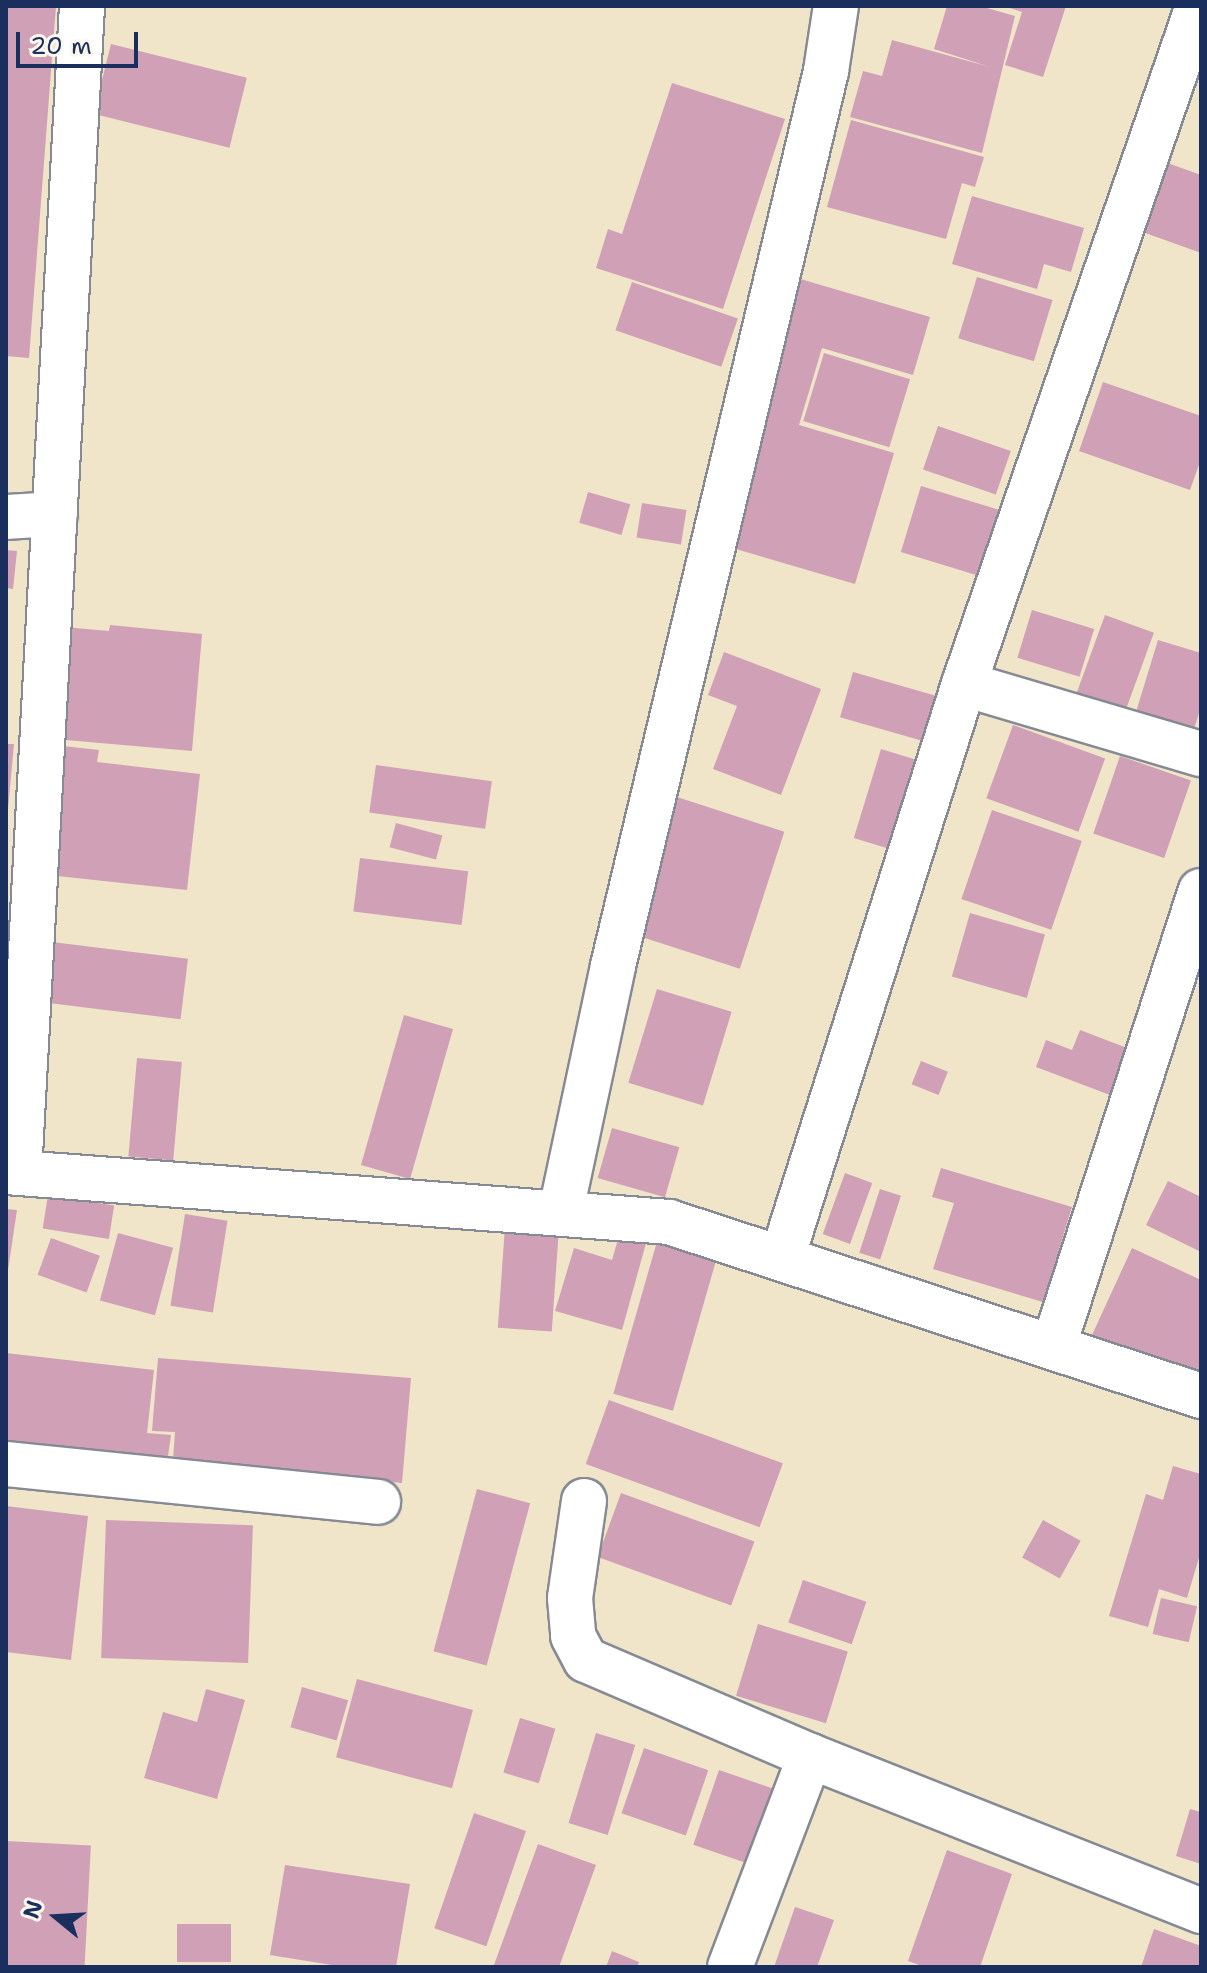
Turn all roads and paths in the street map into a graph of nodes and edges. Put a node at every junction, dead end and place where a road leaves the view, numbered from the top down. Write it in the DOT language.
graph roads {
  1 [pos="82,6"];
  2 [pos="836,6"];
  3 [pos="1198,6"];
  4 [pos="55,514"];
  5 [pos="6,517"];
  6 [pos="964,684"];
  7 [pos="1201,754"];
  8 [pos="1201,891"];
  9 [pos="13,1172"];
  10 [pos="561,1211"];
  11 [pos="782,1258"];
  12 [pos="1054,1345"];
  13 [pos="1201,1396"];
  14 [pos="6,1464"];
  15 [pos="584,1501"];
  16 [pos="378,1502"];
  17 [pos="810,1756"];
  18 [pos="1201,1911"];
  19 [pos="730,1967"];
  1 -- 4 [label="street"];
  2 -- 10 [label="street"];
  3 -- 6 [label="street"];
  4 -- 5 [label="street"];
  4 -- 9 [label="street"];
  6 -- 7 [label="street"];
  6 -- 11 [label="street"];
  8 -- 12 [label="street"];
  9 -- 10 [label="street"];
  10 -- 11 [label="street"];
  11 -- 12 [label="street"];
  12 -- 13 [label="street"];
  14 -- 16 [label="street"];
  15 -- 17 [label="street"];
  17 -- 18 [label="street"];
  17 -- 19 [label="street"];
}
